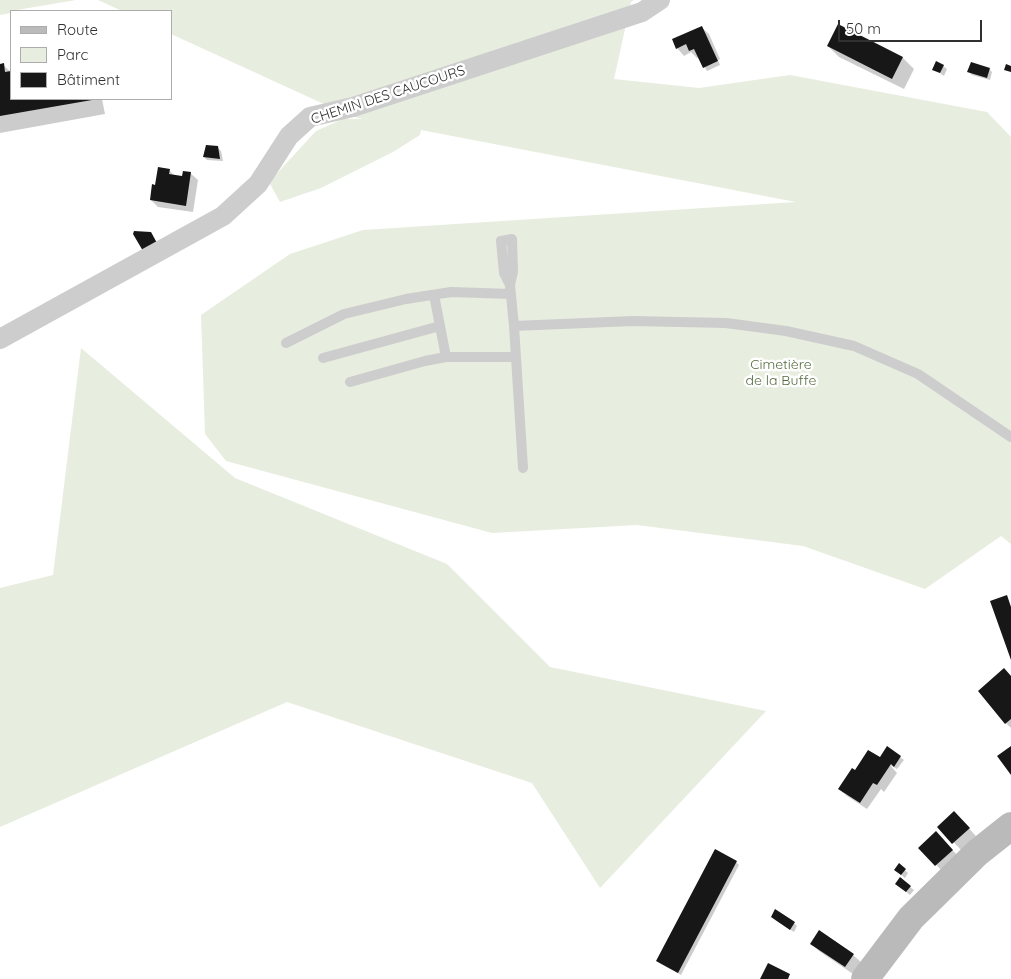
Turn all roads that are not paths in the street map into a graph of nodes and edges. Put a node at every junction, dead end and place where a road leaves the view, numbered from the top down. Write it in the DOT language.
graph roads {
  1 [pos="660,0"];
  2 [pos="434,295"];
  3 [pos="440,326"];
  4 [pos="514,326"];
  5 [pos="0,339"];
  6 [pos="286,343"];
  7 [pos="446,357"];
  8 [pos="516,357"];
  9 [pos="323,358"];
  10 [pos="350,382"];
  11 [pos="1011,437"];
  12 [pos="523,468"];
  13 [pos="1011,826"];
  14 [pos="865,979"];
  1 -- 5 [label="street, CHEMIN DES CAUCOURS"];
  2 -- 3 [label="lane"];
  2 -- 4 [label="lane"];
  2 -- 6 [label="lane"];
  3 -- 7 [label="lane"];
  3 -- 9 [label="lane"];
  4 -- 8 [label="lane"];
  4 -- 11 [label="lane"];
  7 -- 8 [label="lane"];
  7 -- 10 [label="lane"];
  8 -- 12 [label="lane"];
  13 -- 14 [label="main road"];
}
